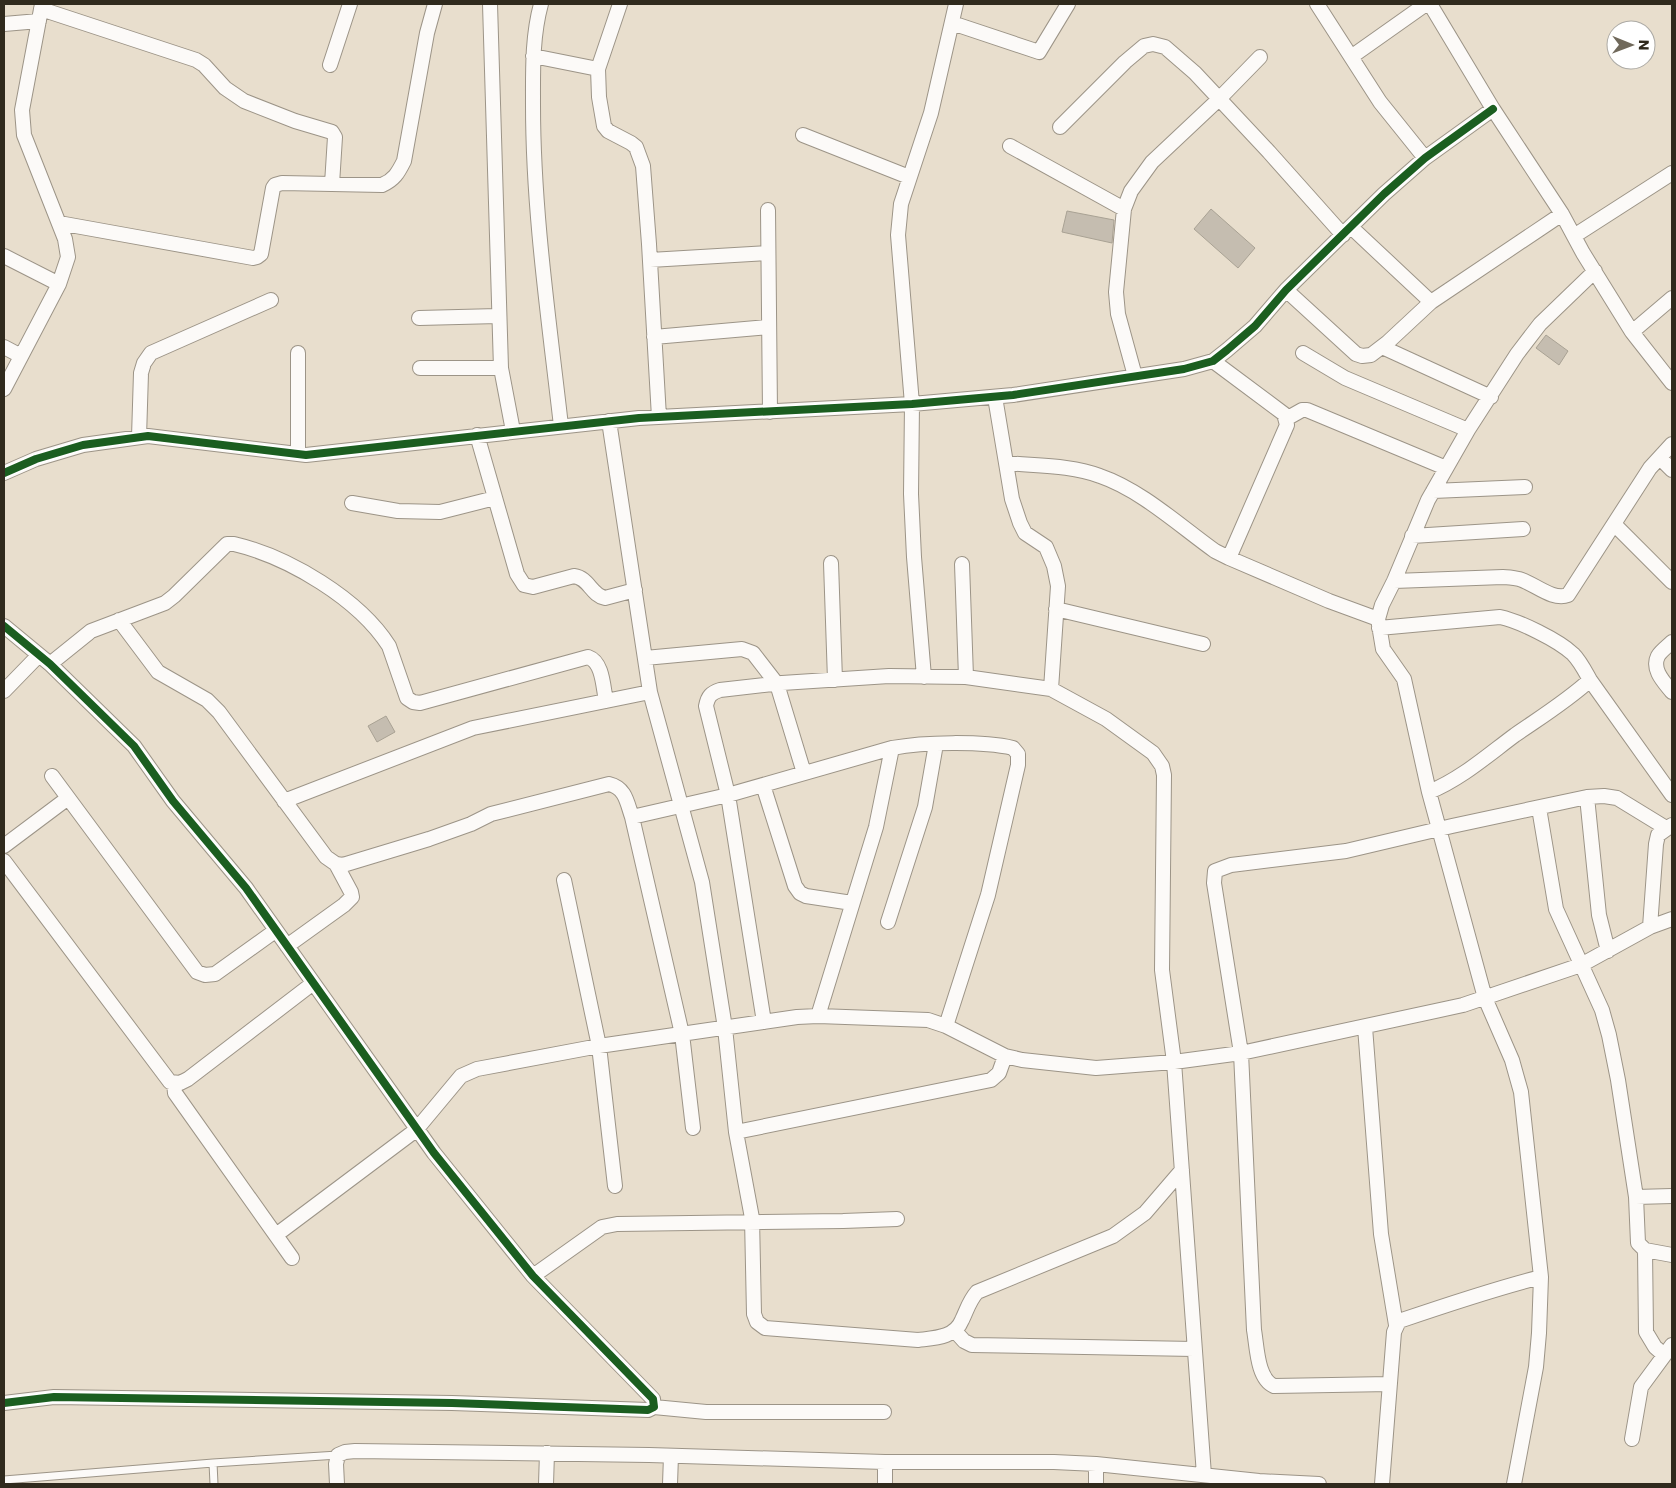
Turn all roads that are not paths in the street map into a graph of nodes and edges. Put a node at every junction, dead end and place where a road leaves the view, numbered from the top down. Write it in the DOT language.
graph roads {
  1 [pos="350,4"];
  2 [pos="435,4"];
  3 [pos="490,4"];
  4 [pos="541,4"];
  5 [pos="620,4"];
  6 [pos="956,4"];
  7 [pos="1068,4"];
  8 [pos="1317,4"];
  9 [pos="1428,4"];
  10 [pos="40,11"];
  11 [pos="952,23"];
  12 [pos="4,24"];
  13 [pos="533,56"];
  14 [pos="1260,57"];
  15 [pos="1351,57"];
  16 [pos="330,65"];
  17 [pos="598,69"];
  18 [pos="1219,99"];
  19 [pos="1493,109"];
  20 [pos="1060,127"];
  21 [pos="803,134"];
  22 [pos="1010,146"];
  23 [pos="1425,158"];
  24 [pos="1672,173"];
  25 [pos="909,177"];
  26 [pos="332,184"];
  27 [pos="1124,208"];
  28 [pos="768,210"];
  29 [pos="1562,214"];
  30 [pos="59,224"];
  31 [pos="1347,231"];
  32 [pos="1574,236"];
  33 [pos="768,253"];
  34 [pos="4,256"];
  35 [pos="650,260"];
  36 [pos="1595,271"];
  37 [pos="59,284"];
  38 [pos="1286,290"];
  39 [pos="1672,298"];
  40 [pos="271,300"];
  41 [pos="1431,302"];
  42 [pos="498,316"];
  43 [pos="419,318"];
  44 [pos="768,327"];
  45 [pos="1632,332"];
  46 [pos="654,337"];
  47 [pos="4,347"];
  48 [pos="1382,347"];
  49 [pos="298,353"];
  50 [pos="1303,353"];
  51 [pos="21,356"];
  52 [pos="1213,361"];
  53 [pos="420,368"];
  54 [pos="500,368"];
  55 [pos="1135,376"];
  56 [pos="1672,382"];
  57 [pos="4,390"];
  58 [pos="995,396"];
  59 [pos="1491,397"];
  60 [pos="912,404"];
  61 [pos="770,412"];
  62 [pos="658,417"];
  63 [pos="1286,419"];
  64 [pos="610,421"];
  65 [pos="561,426"];
  66 [pos="1468,430"];
  67 [pos="513,432"];
  68 [pos="478,435"];
  69 [pos="139,437"];
  70 [pos="1672,444"];
  71 [pos="298,454"];
  72 [pos="1660,458"];
  73 [pos="1006,463"];
  74 [pos="1446,468"];
  75 [pos="1672,470"];
  76 [pos="4,472"];
  77 [pos="1526,487"];
  78 [pos="1433,491"];
  79 [pos="495,498"];
  80 [pos="352,503"];
  81 [pos="1614,524"];
  82 [pos="1523,529"];
  83 [pos="1412,536"];
  84 [pos="1228,558"];
  85 [pos="831,563"];
  86 [pos="962,564"];
  87 [pos="1394,581"];
  88 [pos="1672,582"];
  89 [pos="635,590"];
  90 [pos="1056,609"];
  91 [pos="119,620"];
  92 [pos="1379,624"];
  93 [pos="4,626"];
  94 [pos="1672,642"];
  95 [pos="1203,644"];
  96 [pos="39,655"];
  97 [pos="645,658"];
  98 [pos="50,664"];
  99 [pos="924,676"];
  100 [pos="966,677"];
  101 [pos="834,680"];
  102 [pos="1590,680"];
  103 [pos="777,684"];
  104 [pos="1051,689"];
  105 [pos="4,691"];
  106 [pos="650,692"];
  107 [pos="1672,692"];
  108 [pos="606,701"];
  109 [pos="936,744"];
  110 [pos="892,748"];
  111 [pos="804,773"];
  112 [pos="52,776"];
  113 [pos="763,785"];
  114 [pos="1429,792"];
  115 [pos="728,795"];
  116 [pos="1672,795"];
  117 [pos="1587,797"];
  118 [pos="68,798"];
  119 [pos="284,801"];
  120 [pos="682,806"];
  121 [pos="1539,808"];
  122 [pos="632,817"];
  123 [pos="1669,827"];
  124 [pos="1439,829"];
  125 [pos="4,846"];
  126 [pos="4,861"];
  127 [pos="336,864"];
  128 [pos="564,880"];
  129 [pos="852,903"];
  130 [pos="1672,919"];
  131 [pos="888,922"];
  132 [pos="1650,927"];
  133 [pos="275,931"];
  134 [pos="287,946"];
  135 [pos="1608,951"];
  136 [pos="1581,965"];
  137 [pos="312,984"];
  138 [pos="1485,998"];
  139 [pos="818,1016"];
  140 [pos="764,1022"];
  141 [pos="946,1026"];
  142 [pos="1365,1027"];
  143 [pos="725,1028"];
  144 [pos="682,1034"];
  145 [pos="599,1046"];
  146 [pos="1241,1053"];
  147 [pos="1005,1056"];
  148 [pos="1174,1062"];
  149 [pos="174,1084"];
  150 [pos="692,1128"];
  151 [pos="416,1130"];
  152 [pos="736,1132"];
  153 [pos="1182,1170"];
  154 [pos="615,1186"];
  155 [pos="1672,1196"];
  156 [pos="1636,1197"];
  157 [pos="897,1219"];
  158 [pos="752,1222"];
  159 [pos="276,1235"];
  160 [pos="1645,1250"];
  161 [pos="1672,1255"];
  162 [pos="292,1258"];
  163 [pos="533,1276"];
  164 [pos="1541,1278"];
  165 [pos="1396,1325"];
  166 [pos="955,1331"];
  167 [pos="1194,1349"];
  168 [pos="1668,1350"];
  169 [pos="1390,1384"];
  170 [pos="4,1403"];
  171 [pos="654,1407"];
  172 [pos="884,1412"];
  173 [pos="1632,1439"];
  174 [pos="548,1453"];
  175 [pos="338,1455"];
  176 [pos="671,1456"];
  177 [pos="885,1462"];
  178 [pos="213,1463"];
  179 [pos="1096,1464"];
  180 [pos="1204,1475"];
  181 [pos="4,1480"];
  182 [pos="22,1482"];
  183 [pos="214,1484"];
  184 [pos="337,1484"];
  185 [pos="546,1484"];
  186 [pos="670,1484"];
  187 [pos="885,1484"];
  188 [pos="1096,1484"];
  189 [pos="1319,1484"];
  190 [pos="1382,1484"];
  191 [pos="1514,1484"];
  1 -- 16 [label="street"];
  2 -- 26 [label="street"];
  3 -- 42 [label="street"];
  4 -- 13 [label="street"];
  5 -- 17 [label="street"];
  6 -- 11 [label="street"];
  7 -- 11 [label="street"];
  8 -- 15 [label="street"];
  9 -- 15 [label="street"];
  9 -- 19 [label="street"];
  10 -- 12 [label="street"];
  10 -- 26 [label="street"];
  10 -- 30 [label="street"];
  11 -- 25 [label="street"];
  13 -- 17 [label="street"];
  13 -- 65 [label="street"];
  14 -- 18 [label="street"];
  15 -- 23 [label="street"];
  17 -- 35 [label="street"];
  18 -- 20 [label="street"];
  18 -- 27 [label="street"];
  18 -- 31 [label="street"];
  19 -- 23 [label="street"];
  19 -- 29 [label="street"];
  21 -- 25 [label="street"];
  22 -- 27 [label="street"];
  23 -- 31 [label="street"];
  24 -- 32 [label="street"];
  25 -- 60 [label="street"];
  26 -- 30 [label="street"];
  27 -- 55 [label="street"];
  28 -- 33 [label="street"];
  29 -- 32 [label="street"];
  29 -- 41 [label="street"];
  30 -- 37 [label="street"];
  31 -- 38 [label="street"];
  31 -- 41 [label="street"];
  32 -- 36 [label="street"];
  33 -- 35 [label="street"];
  33 -- 44 [label="street"];
  34 -- 37 [label="street"];
  35 -- 46 [label="street"];
  36 -- 45 [label="street"];
  36 -- 59 [label="street"];
  37 -- 51 [label="street"];
  38 -- 48 [label="street"];
  38 -- 52 [label="street"];
  39 -- 45 [label="street"];
  40 -- 69 [label="street"];
  41 -- 48 [label="street"];
  42 -- 43 [label="street"];
  42 -- 54 [label="street"];
  44 -- 46 [label="street"];
  44 -- 61 [label="street"];
  45 -- 56 [label="street"];
  46 -- 62 [label="street"];
  47 -- 51 [label="street"];
  48 -- 59 [label="street"];
  49 -- 71 [label="street"];
  50 -- 66 [label="street"];
  51 -- 57 [label="street"];
  52 -- 55 [label="street"];
  52 -- 63 [label="street"];
  53 -- 54 [label="street"];
  54 -- 67 [label="street"];
  55 -- 58 [label="street"];
  58 -- 60 [label="street"];
  58 -- 73 [label="street"];
  59 -- 66 [label="street"];
  60 -- 61 [label="street"];
  60 -- 99 [label="street"];
  61 -- 62 [label="street"];
  62 -- 64 [label="street"];
  63 -- 74 [label="street"];
  63 -- 84 [label="street"];
  64 -- 65 [label="street"];
  64 -- 89 [label="street"];
  65 -- 67 [label="street"];
  66 -- 74 [label="street"];
  67 -- 68 [label="street"];
  68 -- 71 [label="street"];
  68 -- 79 [label="street"];
  69 -- 71 [label="street"];
  69 -- 76 [label="street"];
  70 -- 72 [label="street"];
  72 -- 75 [label="street"];
  72 -- 81 [label="street"];
  73 -- 84 [label="street"];
  73 -- 90 [label="street"];
  74 -- 78 [label="street"];
  77 -- 78 [label="street"];
  78 -- 83 [label="street"];
  79 -- 80 [label="street"];
  79 -- 89 [label="street"];
  81 -- 87 [label="street"];
  81 -- 88 [label="street"];
  82 -- 83 [label="street"];
  83 -- 87 [label="street"];
  84 -- 92 [label="street"];
  85 -- 101 [label="street"];
  86 -- 100 [label="street"];
  87 -- 92 [label="street"];
  89 -- 97 [label="street"];
  90 -- 95 [label="street"];
  90 -- 104 [label="street"];
  91 -- 98 [label="street"];
  91 -- 108 [label="street"];
  91 -- 119 [label="street"];
  92 -- 102 [label="street"];
  92 -- 114 [label="street"];
  93 -- 96 [label="street"];
  94 -- 107 [label="street"];
  96 -- 98 [label="street"];
  96 -- 105 [label="street"];
  97 -- 103 [label="street"];
  97 -- 106 [label="street"];
  98 -- 133 [label="street"];
  99 -- 100 [label="street"];
  99 -- 101 [label="street"];
  100 -- 104 [label="street"];
  101 -- 103 [label="street"];
  102 -- 114 [label="street"];
  102 -- 116 [label="street"];
  103 -- 111 [label="street"];
  103 -- 115 [label="street"];
  104 -- 148 [label="street"];
  106 -- 108 [label="street"];
  106 -- 120 [label="street"];
  108 -- 119 [label="street"];
  109 -- 110 [label="street"];
  109 -- 131 [label="street"];
  109 -- 141 [label="street"];
  110 -- 111 [label="street"];
  110 -- 129 [label="street"];
  111 -- 113 [label="street"];
  112 -- 118 [label="street"];
  113 -- 115 [label="street"];
  113 -- 129 [label="street"];
  114 -- 124 [label="street"];
  115 -- 120 [label="street"];
  115 -- 140 [label="street"];
  117 -- 121 [label="street"];
  117 -- 123 [label="street"];
  117 -- 135 [label="street"];
  118 -- 125 [label="street"];
  118 -- 133 [label="street"];
  119 -- 127 [label="street"];
  120 -- 122 [label="street"];
  120 -- 143 [label="street"];
  121 -- 124 [label="street"];
  121 -- 136 [label="street"];
  122 -- 127 [label="street"];
  122 -- 144 [label="street"];
  123 -- 132 [label="street"];
  124 -- 138 [label="street"];
  124 -- 146 [label="street"];
  126 -- 149 [label="street"];
  127 -- 134 [label="street"];
  128 -- 145 [label="street"];
  129 -- 139 [label="street"];
  130 -- 132 [label="street"];
  132 -- 135 [label="street"];
  133 -- 134 [label="street"];
  134 -- 137 [label="street"];
  135 -- 136 [label="street"];
  136 -- 138 [label="street"];
  136 -- 156 [label="street"];
  137 -- 149 [label="street"];
  137 -- 151 [label="street"];
  138 -- 142 [label="street"];
  138 -- 164 [label="street"];
  139 -- 140 [label="street"];
  139 -- 141 [label="street"];
  140 -- 143 [label="street"];
  141 -- 147 [label="street"];
  142 -- 146 [label="street"];
  142 -- 165 [label="street"];
  143 -- 144 [label="street"];
  143 -- 152 [label="street"];
  144 -- 145 [label="street"];
  144 -- 150 [label="street"];
  145 -- 151 [label="street"];
  145 -- 154 [label="street"];
  146 -- 148 [label="street"];
  146 -- 169 [label="street"];
  147 -- 148 [label="street"];
  147 -- 152 [label="street"];
  148 -- 153 [label="street"];
  149 -- 159 [label="street"];
  151 -- 159 [label="street"];
  151 -- 163 [label="street"];
  152 -- 158 [label="street"];
  153 -- 166 [label="street"];
  153 -- 167 [label="street"];
  155 -- 156 [label="street"];
  156 -- 160 [label="street"];
  157 -- 158 [label="street"];
  158 -- 163 [label="street"];
  158 -- 166 [label="street"];
  159 -- 162 [label="street"];
  160 -- 161 [label="street"];
  160 -- 168 [label="street"];
  163 -- 171 [label="street"];
  164 -- 165 [label="street"];
  164 -- 191 [label="street"];
  165 -- 169 [label="street"];
  166 -- 167 [label="street"];
  167 -- 180 [label="street"];
  168 -- 173 [label="street"];
  169 -- 190 [label="street"];
  170 -- 171 [label="street"];
  171 -- 172 [label="street"];
  174 -- 175 [label="street"];
  174 -- 176 [label="street"];
  174 -- 185 [label="street"];
  175 -- 178 [label="lane"];
  175 -- 184 [label="street"];
  176 -- 177 [label="street"];
  176 -- 186 [label="street"];
  177 -- 179 [label="street"];
  177 -- 187 [label="street"];
  178 -- 182 [label="lane"];
  178 -- 183 [label="lane"];
  179 -- 180 [label="street"];
  179 -- 188 [label="street"];
  180 -- 189 [label="street"];
  181 -- 182 [label="lane"];
}
